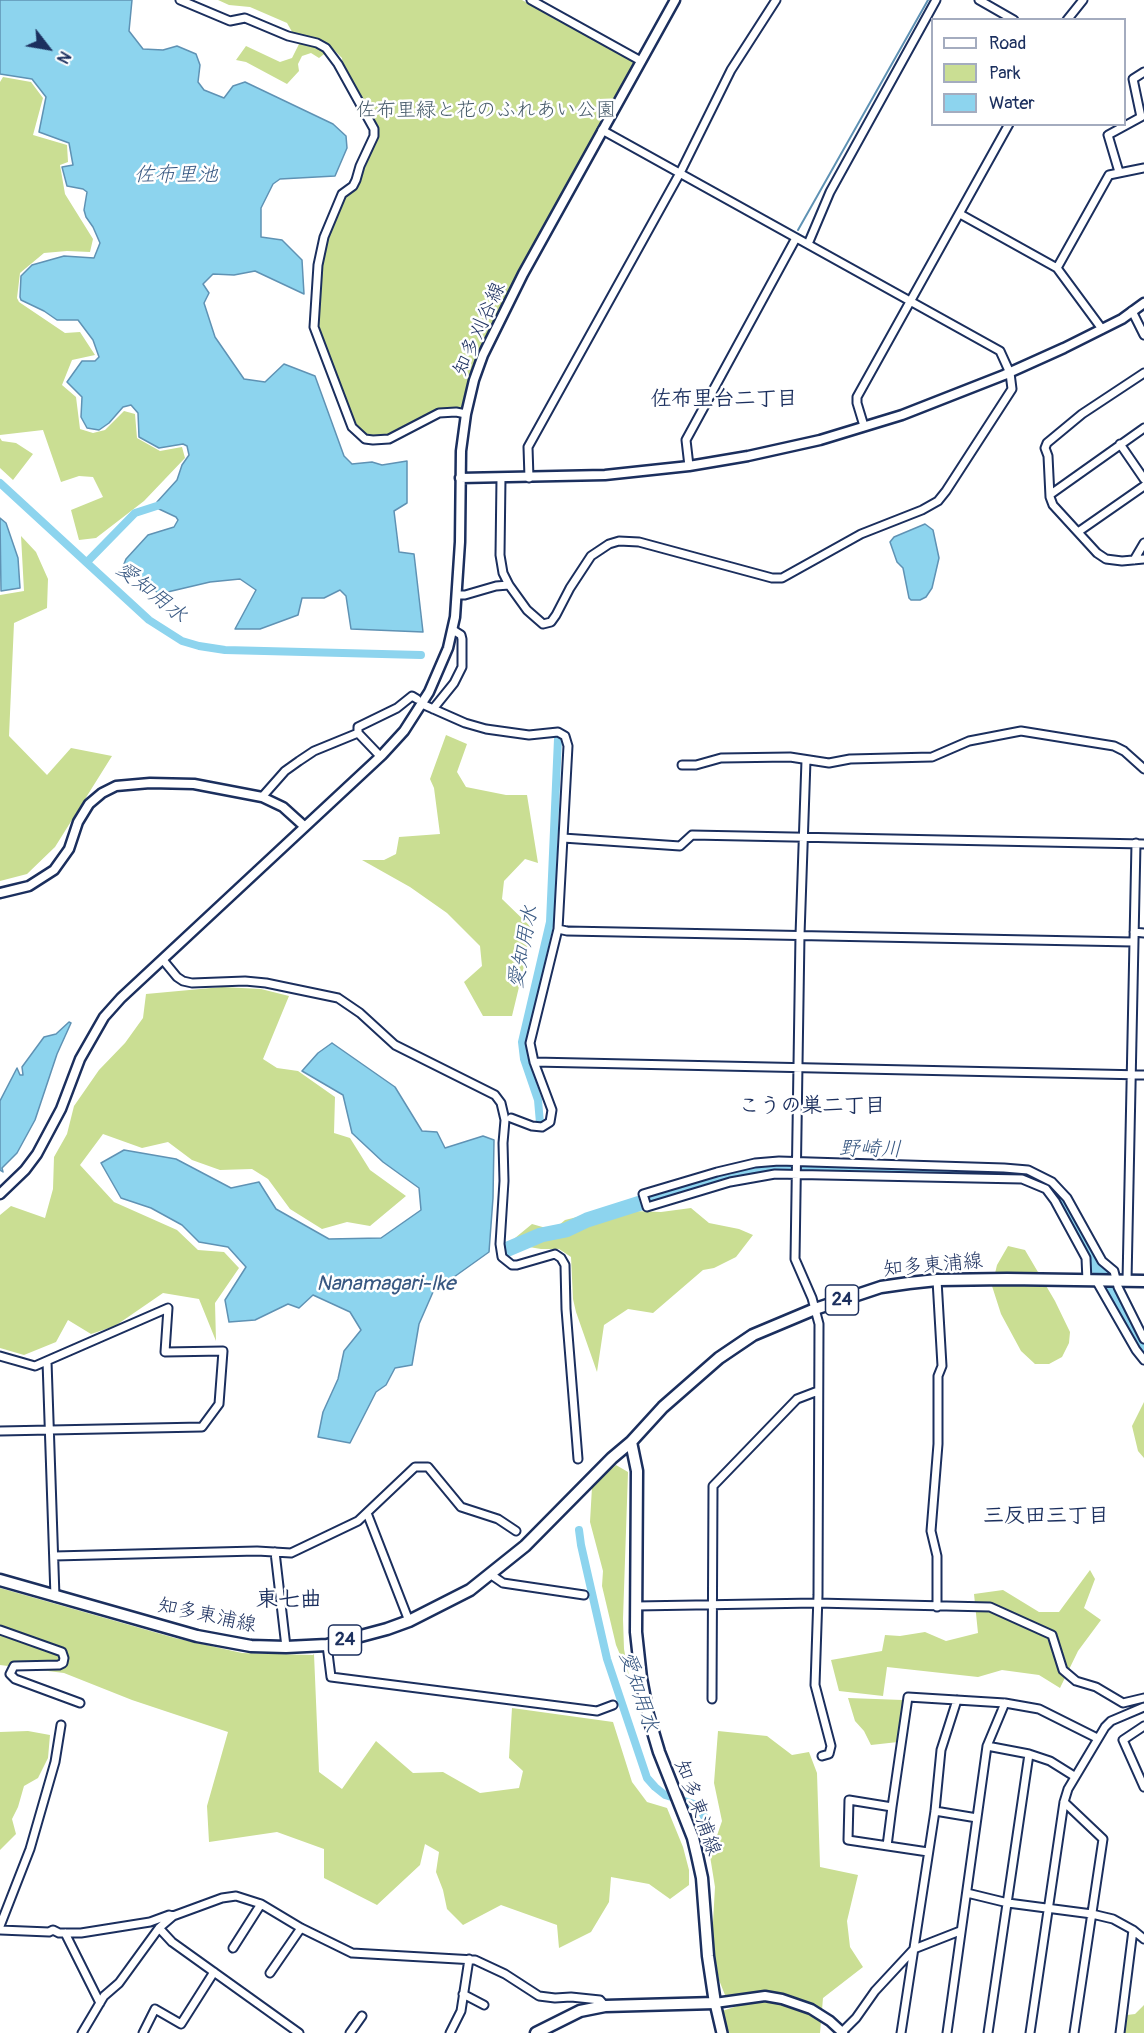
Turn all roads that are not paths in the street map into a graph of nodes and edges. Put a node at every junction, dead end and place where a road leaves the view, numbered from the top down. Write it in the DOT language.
graph roads {
  1 [pos="180,0"];
  2 [pos="531,0"];
  3 [pos="675,0"];
  4 [pos="776,0"];
  5 [pos="936,0"];
  6 [pos="979,0"];
  7 [pos="1083,0"];
  8 [pos="1010,18"];
  9 [pos="1069,18"];
  10 [pos="641,61"];
  11 [pos="1144,72"];
  12 [pos="1132,79"];
  13 [pos="1126,82"];
  14 [pos="1126,125"];
  15 [pos="1008,126"];
  16 [pos="1125,126"];
  17 [pos="602,130"];
  18 [pos="1144,168"];
  19 [pos="1119,172"];
  20 [pos="680,173"];
  21 [pos="960,214"];
  22 [pos="796,238"];
  23 [pos="808,244"];
  24 [pos="1057,267"];
  25 [pos="911,301"];
  26 [pos="1144,303"];
  27 [pos="1132,311"];
  28 [pos="1102,329"];
  29 [pos="1144,336"];
  30 [pos="1010,373"];
  31 [pos="1144,373"];
  32 [pos="466,414"];
  33 [pos="864,426"];
  34 [pos="1144,428"];
  35 [pos="1120,444"];
  36 [pos="689,466"];
  37 [pos="460,478"];
  38 [pos="501,478"];
  39 [pos="529,478"];
  40 [pos="1144,479"];
  41 [pos="1144,486"];
  42 [pos="1051,494"];
  43 [pos="1078,532"];
  44 [pos="1144,543"];
  45 [pos="1144,559"];
  46 [pos="1134,560"];
  47 [pos="509,585"];
  48 [pos="458,595"];
  49 [pos="453,630"];
  50 [pos="420,701"];
  51 [pos="433,709"];
  52 [pos="358,732"];
  53 [pos="380,756"];
  54 [pos="806,760"];
  55 [pos="682,765"];
  56 [pos="1144,769"];
  57 [pos="262,797"];
  58 [pos="304,826"];
  59 [pos="803,837"];
  60 [pos="563,838"];
  61 [pos="1140,844"];
  62 [pos="0,893"];
  63 [pos="558,928"];
  64 [pos="1134,932"];
  65 [pos="1144,933"];
  66 [pos="800,935"];
  67 [pos="1133,942"];
  68 [pos="163,960"];
  69 [pos="534,1062"];
  70 [pos="798,1067"];
  71 [pos="1130,1074"];
  72 [pos="1144,1075"];
  73 [pos="511,1118"];
  74 [pos="797,1163"];
  75 [pos="796,1175"];
  76 [pos="0,1194"];
  77 [pos="937,1280"];
  78 [pos="1118,1281"];
  79 [pos="1144,1281"];
  80 [pos="1094,1282"];
  81 [pos="815,1309"];
  82 [pos="1144,1339"];
  83 [pos="0,1356"];
  84 [pos="1144,1360"];
  85 [pos="47,1361"];
  86 [pos="818,1391"];
  87 [pos="50,1429"];
  88 [pos="0,1431"];
  89 [pos="631,1442"];
  90 [pos="578,1460"];
  91 [pos="366,1513"];
  92 [pos="516,1531"];
  93 [pos="275,1552"];
  94 [pos="54,1556"];
  95 [pos="490,1574"];
  96 [pos="0,1580"];
  97 [pos="584,1594"];
  98 [pos="55,1597"];
  99 [pos="816,1603"];
  100 [pos="713,1605"];
  101 [pos="636,1606"];
  102 [pos="937,1607"];
  103 [pos="409,1621"];
  104 [pos="0,1630"];
  105 [pos="327,1645"];
  106 [pos="285,1647"];
  107 [pos="1144,1698"];
  108 [pos="712,1699"];
  109 [pos="957,1700"];
  110 [pos="80,1703"];
  111 [pos="1005,1703"];
  112 [pos="613,1705"];
  113 [pos="1144,1707"];
  114 [pos="61,1725"];
  115 [pos="1144,1726"];
  116 [pos="1097,1738"];
  117 [pos="987,1746"];
  118 [pos="1029,1754"];
  119 [pos="822,1756"];
  120 [pos="1074,1776"];
  121 [pos="1144,1787"];
  122 [pos="1064,1802"];
  123 [pos="892,1807"];
  124 [pos="935,1811"];
  125 [pos="976,1818"];
  126 [pos="887,1846"];
  127 [pos="928,1852"];
  128 [pos="967,1893"];
  129 [pos="1008,1903"];
  130 [pos="261,1904"];
  131 [pos="1049,1907"];
  132 [pos="1092,1914"];
  133 [pos="173,1916"];
  134 [pos="0,1928"];
  135 [pos="159,1928"];
  136 [pos="301,1928"];
  137 [pos="1133,1930"];
  138 [pos="960,1931"];
  139 [pos="65,1933"];
  140 [pos="1144,1940"];
  141 [pos="233,1948"];
  142 [pos="914,1949"];
  143 [pos="469,1959"];
  144 [pos="214,1972"];
  145 [pos="270,1973"];
  146 [pos="464,1994"];
  147 [pos="100,2003"];
  148 [pos="715,2003"];
  149 [pos="484,2005"];
  150 [pos="605,2006"];
  151 [pos="362,2016"];
  152 [pos="842,2032"];
  153 [pos="82,2033"];
  154 [pos="143,2033"];
  155 [pos="299,2033"];
  156 [pos="350,2033"];
  157 [pos="450,2033"];
  158 [pos="536,2033"];
  159 [pos="722,2033"];
  160 [pos="900,2033"];
  161 [pos="947,2033"];
  162 [pos="988,2033"];
  163 [pos="1030,2033"];
  164 [pos="1074,2033"];
  165 [pos="1120,2033"];
  1 -- 32 [label="street"];
  2 -- 10 [label="street"];
  3 -- 10 [label="street, 知多刈谷線"];
  4 -- 20 [label="street"];
  5 -- 23 [label="street"];
  6 -- 8 [label="street"];
  7 -- 9 [label="street"];
  10 -- 17 [label="street, 知多刈谷線"];
  11 -- 12 [label="street"];
  12 -- 13 [label="street"];
  12 -- 14 [label="street"];
  15 -- 21 [label="street"];
  16 -- 19 [label="street"];
  17 -- 20 [label="street"];
  17 -- 32 [label="street, 知多刈谷線"];
  18 -- 19 [label="street"];
  19 -- 24 [label="street"];
  20 -- 22 [label="street"];
  20 -- 39 [label="street"];
  21 -- 24 [label="street"];
  21 -- 25 [label="street"];
  22 -- 23 [label="street"];
  22 -- 36 [label="street"];
  23 -- 25 [label="street"];
  24 -- 28 [label="street"];
  25 -- 30 [label="street"];
  25 -- 33 [label="street"];
  26 -- 27 [label="street"];
  27 -- 28 [label="street"];
  27 -- 29 [label="street"];
  28 -- 30 [label="street"];
  30 -- 33 [label="street"];
  30 -- 47 [label="street"];
  31 -- 42 [label="street"];
  32 -- 37 [label="street, 知多刈谷線"];
  33 -- 36 [label="street"];
  34 -- 35 [label="street"];
  35 -- 40 [label="street"];
  35 -- 42 [label="street"];
  36 -- 39 [label="street"];
  37 -- 38 [label="street"];
  37 -- 48 [label="street, 知多刈谷線"];
  38 -- 39 [label="street"];
  38 -- 47 [label="street"];
  41 -- 43 [label="street"];
  42 -- 43 [label="street"];
  43 -- 46 [label="street"];
  44 -- 46 [label="street"];
  45 -- 46 [label="street"];
  47 -- 48 [label="street"];
  48 -- 49 [label="street, 知多刈谷線"];
  49 -- 50 [label="street, 知多刈谷線"];
  49 -- 51 [label="street"];
  50 -- 51 [label="street"];
  50 -- 52 [label="street"];
  50 -- 53 [label="street, 知多刈谷線"];
  51 -- 60 [label="street"];
  52 -- 53 [label="street"];
  52 -- 57 [label="street"];
  53 -- 58 [label="street, 知多刈谷線"];
  54 -- 55 [label="street"];
  54 -- 56 [label="street"];
  54 -- 59 [label="street"];
  57 -- 58 [label="street"];
  57 -- 62 [label="street"];
  58 -- 68 [label="street, 知多刈谷線"];
  59 -- 60 [label="street"];
  59 -- 61 [label="street"];
  59 -- 66 [label="street"];
  60 -- 63 [label="street"];
  61 -- 64 [label="street"];
  63 -- 66 [label="street"];
  63 -- 69 [label="street"];
  64 -- 65 [label="street"];
  64 -- 67 [label="street"];
  66 -- 67 [label="street"];
  66 -- 70 [label="street"];
  67 -- 71 [label="street"];
  68 -- 76 [label="street, 知多刈谷線"];
  68 -- 90 [label="street"];
  69 -- 70 [label="street"];
  69 -- 73 [label="street"];
  70 -- 71 [label="street"];
  70 -- 74 [label="street"];
  71 -- 72 [label="street"];
  71 -- 78 [label="street"];
  74 -- 75 [label="street"];
  74 -- 75 [label="street"];
  74 -- 78 [label="street"];
  75 -- 80 [label="street"];
  75 -- 81 [label="street"];
  77 -- 80 [label="main road, 知多東浦線 / 24"];
  77 -- 81 [label="main road, 知多東浦線 / 24"];
  77 -- 102 [label="street"];
  78 -- 79 [label="main road, 知多東浦線 / 24"];
  78 -- 80 [label="main road, 知多東浦線 / 24"];
  78 -- 82 [label="street"];
  80 -- 84 [label="street"];
  81 -- 86 [label="street"];
  81 -- 89 [label="main road, 知多東浦線 / 24"];
  83 -- 85 [label="street"];
  85 -- 87 [label="street"];
  85 -- 87 [label="street"];
  86 -- 99 [label="street"];
  86 -- 100 [label="street"];
  87 -- 88 [label="street"];
  87 -- 94 [label="street"];
  89 -- 95 [label="main road, 知多東浦線 / 24"];
  89 -- 101 [label="main road, 知多東浦線"];
  91 -- 92 [label="street"];
  91 -- 93 [label="street"];
  91 -- 103 [label="street"];
  93 -- 94 [label="street"];
  93 -- 106 [label="street"];
  94 -- 98 [label="street"];
  95 -- 97 [label="street"];
  95 -- 103 [label="main road, 知多東浦線 / 24"];
  96 -- 98 [label="main road, 知多東浦線 / 24"];
  98 -- 106 [label="main road, 知多東浦線 / 24"];
  99 -- 100 [label="street"];
  99 -- 102 [label="street"];
  99 -- 119 [label="street"];
  100 -- 101 [label="street"];
  100 -- 108 [label="street"];
  101 -- 148 [label="main road, 知多東浦線"];
  102 -- 107 [label="street"];
  103 -- 105 [label="main road, 知多東浦線 / 24"];
  104 -- 110 [label="street"];
  105 -- 106 [label="main road, 知多東浦線 / 24"];
  105 -- 112 [label="street"];
  109 -- 111 [label="street"];
  109 -- 123 [label="street"];
  109 -- 124 [label="street"];
  111 -- 116 [label="street"];
  111 -- 117 [label="street"];
  113 -- 116 [label="street"];
  114 -- 134 [label="street"];
  115 -- 121 [label="street"];
  116 -- 120 [label="street"];
  117 -- 118 [label="street"];
  117 -- 125 [label="street"];
  118 -- 120 [label="street"];
  118 -- 129 [label="street"];
  120 -- 122 [label="street"];
  122 -- 131 [label="street"];
  122 -- 132 [label="street"];
  123 -- 126 [label="street"];
  123 -- 126 [label="street"];
  124 -- 125 [label="street"];
  124 -- 127 [label="street"];
  125 -- 128 [label="street"];
  126 -- 127 [label="street"];
  127 -- 142 [label="street"];
  128 -- 129 [label="street"];
  128 -- 138 [label="street"];
  129 -- 131 [label="street"];
  129 -- 162 [label="street"];
  130 -- 133 [label="street"];
  130 -- 136 [label="street"];
  130 -- 141 [label="street"];
  131 -- 132 [label="street"];
  131 -- 163 [label="street"];
  132 -- 137 [label="street"];
  132 -- 164 [label="street"];
  133 -- 135 [label="street"];
  133 -- 139 [label="street"];
  134 -- 139 [label="street"];
  135 -- 144 [label="street"];
  135 -- 147 [label="street"];
  136 -- 143 [label="street"];
  136 -- 145 [label="street"];
  137 -- 140 [label="street"];
  137 -- 165 [label="street"];
  138 -- 142 [label="street"];
  138 -- 161 [label="street"];
  139 -- 147 [label="street"];
  142 -- 152 [label="street"];
  142 -- 160 [label="street"];
  143 -- 146 [label="street"];
  143 -- 150 [label="street"];
  144 -- 154 [label="street"];
  144 -- 155 [label="street"];
  146 -- 149 [label="street"];
  146 -- 157 [label="street"];
  147 -- 153 [label="street"];
  148 -- 150 [label="main road"];
  148 -- 152 [label="street"];
  148 -- 159 [label="main road"];
  150 -- 158 [label="main road"];
  151 -- 156 [label="street"];
}
